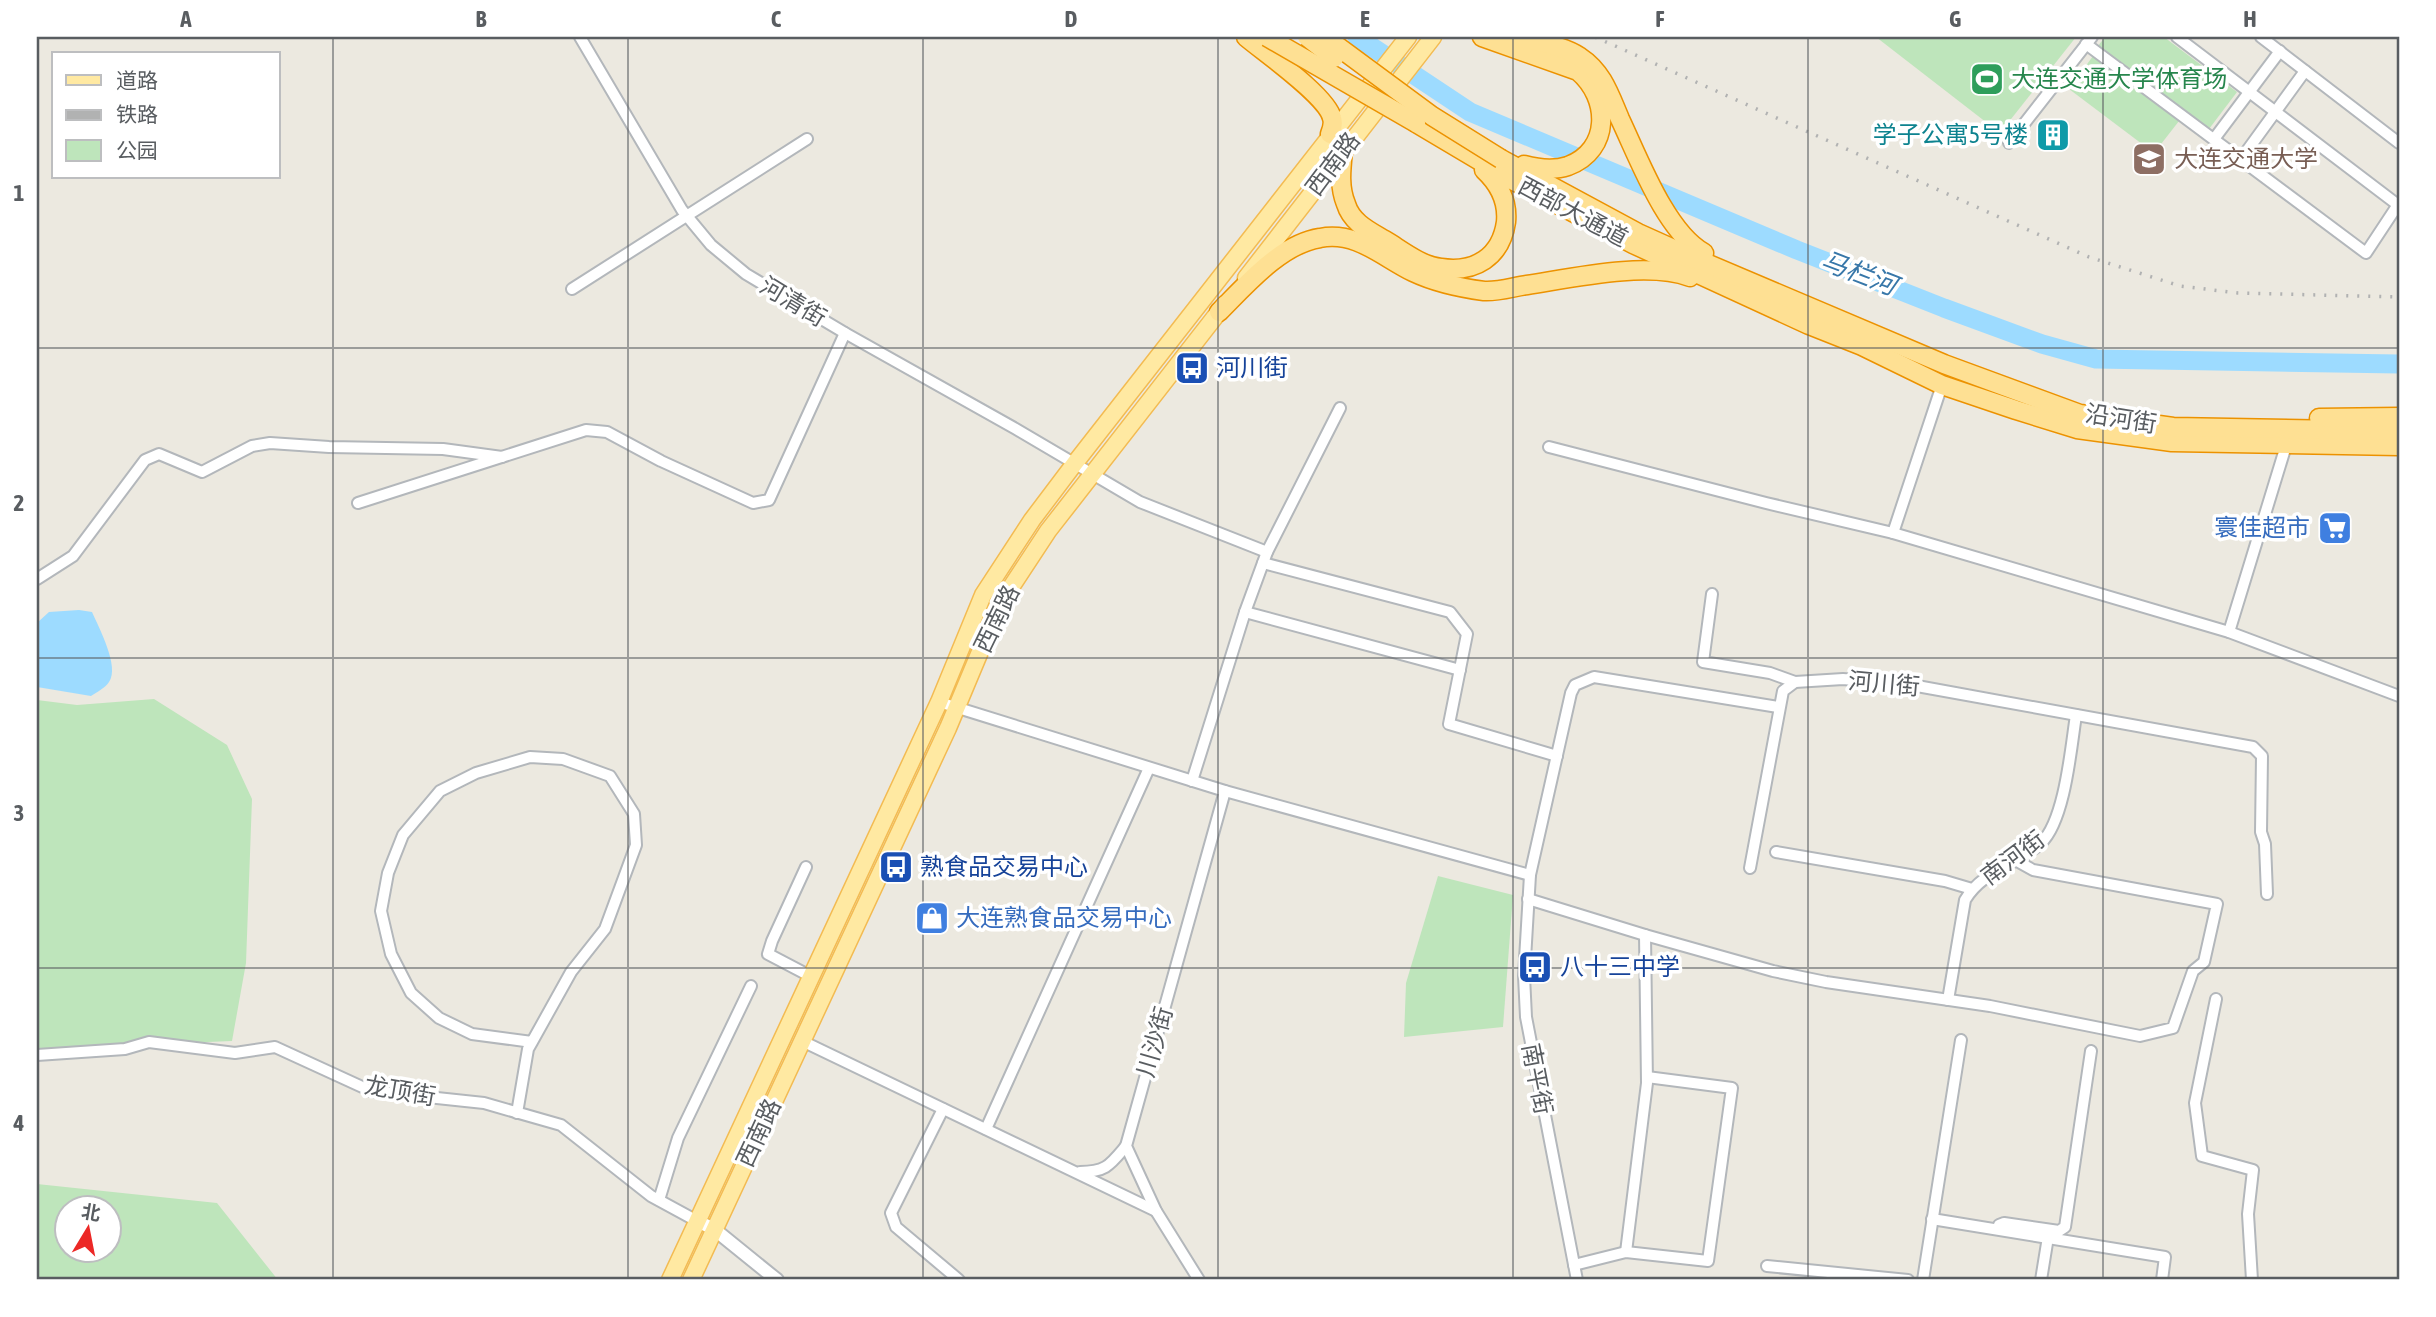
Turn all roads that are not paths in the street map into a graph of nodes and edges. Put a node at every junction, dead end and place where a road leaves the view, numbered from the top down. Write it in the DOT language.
graph roads {
  1 [pos="580,37"];
  2 [pos="1246,37"];
  3 [pos="1267,37"];
  4 [pos="1307,37"];
  5 [pos="1325,37"];
  6 [pos="1408,37"];
  7 [pos="1433,37"];
  8 [pos="1482,37"];
  9 [pos="1519,37"];
  10 [pos="2177,37"];
  11 [pos="2261,37"];
  12 [pos="2089,40"];
  13 [pos="2280,51"];
  14 [pos="2305,71"];
  15 [pos="2250,92"];
  16 [pos="2276,112"];
  17 [pos="1416,123"];
  18 [pos="1330,134"];
  19 [pos="807,139"];
  20 [pos="2214,139"];
  21 [pos="2399,143"];
  22 [pos="2009,144"];
  23 [pos="1461,150"];
  24 [pos="1343,152"];
  25 [pos="1501,159"];
  26 [pos="2241,159"];
  27 [pos="2399,204"];
  28 [pos="686,215"];
  29 [pos="572,289"];
  30 [pos="1798,303"];
  31 [pos="1219,312"];
  32 [pos="1809,325"];
  33 [pos="1859,328"];
  34 [pos="845,333"];
  35 [pos="1862,346"];
  36 [pos="1942,385"];
  37 [pos="1340,408"];
  38 [pos="2080,414"];
  39 [pos="2399,416"];
  40 [pos="2399,430"];
  41 [pos="2190,442"];
  42 [pos="2399,446"];
  43 [pos="1549,447"];
  44 [pos="2285,449"];
  45 [pos="2399,454"];
  46 [pos="505,457"];
  47 [pos="1075,463"];
  48 [pos="1093,474"];
  49 [pos="358,503"];
  50 [pos="1893,533"];
  51 [pos="1265,558"];
  52 [pos="37,579"];
  53 [pos="1712,594"];
  54 [pos="1245,612"];
  55 [pos="2229,632"];
  56 [pos="1460,670"];
  57 [pos="1795,682"];
  58 [pos="2399,696"];
  59 [pos="939,702"];
  60 [pos="1778,707"];
  61 [pos="957,708"];
  62 [pos="2076,715"];
  63 [pos="1557,756"];
  64 [pos="1149,768"];
  65 [pos="1192,781"];
  66 [pos="1225,791"];
  67 [pos="1776,852"];
  68 [pos="2015,860"];
  69 [pos="806,867"];
  70 [pos="1750,869"];
  71 [pos="1530,875"];
  72 [pos="1972,889"];
  73 [pos="2267,894"];
  74 [pos="1528,899"];
  75 [pos="1645,936"];
  76 [pos="810,976"];
  77 [pos="751,986"];
  78 [pos="2216,999"];
  79 [pos="1948,1000"];
  80 [pos="1961,1040"];
  81 [pos="802,1041"];
  82 [pos="532,1042"];
  83 [pos="2091,1051"];
  84 [pos="37,1055"];
  85 [pos="1647,1077"];
  86 [pos="943,1109"];
  87 [pos="517,1113"];
  88 [pos="986,1129"];
  89 [pos="1126,1146"];
  90 [pos="1074,1172"];
  91 [pos="659,1200"];
  92 [pos="1156,1211"];
  93 [pos="1932,1219"];
  94 [pos="697,1221"];
  95 [pos="714,1229"];
  96 [pos="1992,1229"];
  97 [pos="2048,1237"];
  98 [pos="1626,1252"];
  99 [pos="1574,1265"];
  100 [pos="1767,1266"];
  101 [pos="670,1280"];
  102 [pos="691,1280"];
  103 [pos="777,1280"];
  104 [pos="959,1280"];
  105 [pos="1199,1280"];
  106 [pos="1577,1280"];
  107 [pos="1908,1280"];
  108 [pos="1923,1280"];
  109 [pos="2041,1280"];
  110 [pos="2162,1280"];
  111 [pos="2252,1280"];
  1 -- 28 [label="street, 河清街"];
  2 -- 18 [label="highway"];
  3 -- 17 [label="highway, bridge"];
  4 -- 17 [label="highway, 西部大通道, bridge"];
  5 -- 25 [label="highway, 西部大通道, bridge"];
  6 -- 18 [label="main road, 西南路, bridge"];
  7 -- 24 [label="main road, 西南路, bridge"];
  8 -- 25 [label="highway"];
  9 -- 30 [label="highway"];
  10 -- 15 [label="street"];
  11 -- 13 [label="street"];
  12 -- 20 [label="street"];
  12 -- 22 [label="street"];
  13 -- 14 [label="street"];
  13 -- 15 [label="street"];
  14 -- 16 [label="street"];
  14 -- 21 [label="street"];
  15 -- 16 [label="street"];
  15 -- 20 [label="street"];
  16 -- 26 [label="street"];
  16 -- 27 [label="street"];
  17 -- 23 [label="highway, 西部大通道"];
  18 -- 47 [label="main road, 西南路"];
  19 -- 28 [label="street"];
  20 -- 26 [label="street"];
  23 -- 24 [label="highway"];
  23 -- 32 [label="highway, 西部大通道"];
  24 -- 31 [label="main road, 西南路"];
  25 -- 30 [label="highway, 西部大通道"];
  26 -- 27 [label="street"];
  28 -- 29 [label="street"];
  28 -- 34 [label="street, 河清街"];
  30 -- 33 [label="highway, 西部大通道"];
  31 -- 32 [label="highway"];
  31 -- 48 [label="main road, 西南路"];
  32 -- 35 [label="highway, 西部大通道"];
  33 -- 38 [label="highway, 沿河街"];
  34 -- 46 [label="street"];
  34 -- 47 [label="street, 河清街"];
  35 -- 36 [label="highway, 沿河街"];
  36 -- 41 [label="highway, 沿河街"];
  36 -- 50 [label="street"];
  37 -- 51 [label="street"];
  38 -- 39 [label="highway"];
  38 -- 40 [label="highway, 沿河街"];
  41 -- 42 [label="highway, 沿河街"];
  41 -- 44 [label="highway"];
  43 -- 50 [label="street"];
  44 -- 45 [label="highway"];
  44 -- 55 [label="street"];
  46 -- 49 [label="street"];
  46 -- 52 [label="street"];
  47 -- 48 [label="street, 河清街"];
  47 -- 59 [label="main road, 西南路"];
  48 -- 51 [label="street, 河清街"];
  48 -- 61 [label="main road, 西南路"];
  50 -- 55 [label="street"];
  51 -- 54 [label="street"];
  51 -- 56 [label="street, 河清街"];
  53 -- 57 [label="street"];
  54 -- 56 [label="street"];
  54 -- 65 [label="street"];
  55 -- 58 [label="street"];
  56 -- 63 [label="street, 河清街"];
  57 -- 60 [label="street"];
  57 -- 62 [label="street, 河川街"];
  59 -- 61 [label="street"];
  59 -- 76 [label="main road, 西南路"];
  60 -- 63 [label="street"];
  60 -- 70 [label="street"];
  61 -- 64 [label="street"];
  61 -- 81 [label="main road, 西南路"];
  62 -- 68 [label="street, 南河街"];
  62 -- 73 [label="street, 河川街"];
  63 -- 71 [label="street"];
  64 -- 65 [label="street"];
  64 -- 88 [label="street"];
  65 -- 66 [label="street"];
  66 -- 71 [label="street"];
  66 -- 89 [label="street, 川沙街"];
  67 -- 72 [label="street"];
  68 -- 72 [label="street, 南河街"];
  68 -- 79 [label="street"];
  69 -- 76 [label="street"];
  71 -- 74 [label="street, 南平街"];
  72 -- 79 [label="street, 南河街"];
  74 -- 75 [label="street"];
  74 -- 99 [label="street, 南平街"];
  75 -- 79 [label="street"];
  75 -- 85 [label="street"];
  76 -- 94 [label="main road, 西南路"];
  77 -- 91 [label="street"];
  78 -- 111 [label="street"];
  80 -- 93 [label="street"];
  81 -- 86 [label="street"];
  81 -- 95 [label="main road, 西南路"];
  82 -- 82 [label="street"];
  82 -- 87 [label="street"];
  83 -- 96 [label="street"];
  84 -- 87 [label="street, 龙顶街"];
  85 -- 98 [label="street"];
  85 -- 98 [label="street"];
  86 -- 88 [label="street"];
  86 -- 104 [label="street"];
  87 -- 91 [label="street, 龙顶街"];
  88 -- 90 [label="street"];
  89 -- 90 [label="street"];
  89 -- 92 [label="street"];
  90 -- 92 [label="street"];
  91 -- 94 [label="street, 龙顶街"];
  92 -- 105 [label="street"];
  93 -- 96 [label="street"];
  93 -- 108 [label="street"];
  94 -- 95 [label="street"];
  94 -- 101 [label="main road, 西南路"];
  95 -- 102 [label="main road, 西南路"];
  95 -- 103 [label="street"];
  96 -- 97 [label="street"];
  97 -- 109 [label="street"];
  97 -- 110 [label="street"];
  98 -- 99 [label="street"];
  99 -- 106 [label="street, 南平街"];
  100 -- 107 [label="street"];
}
